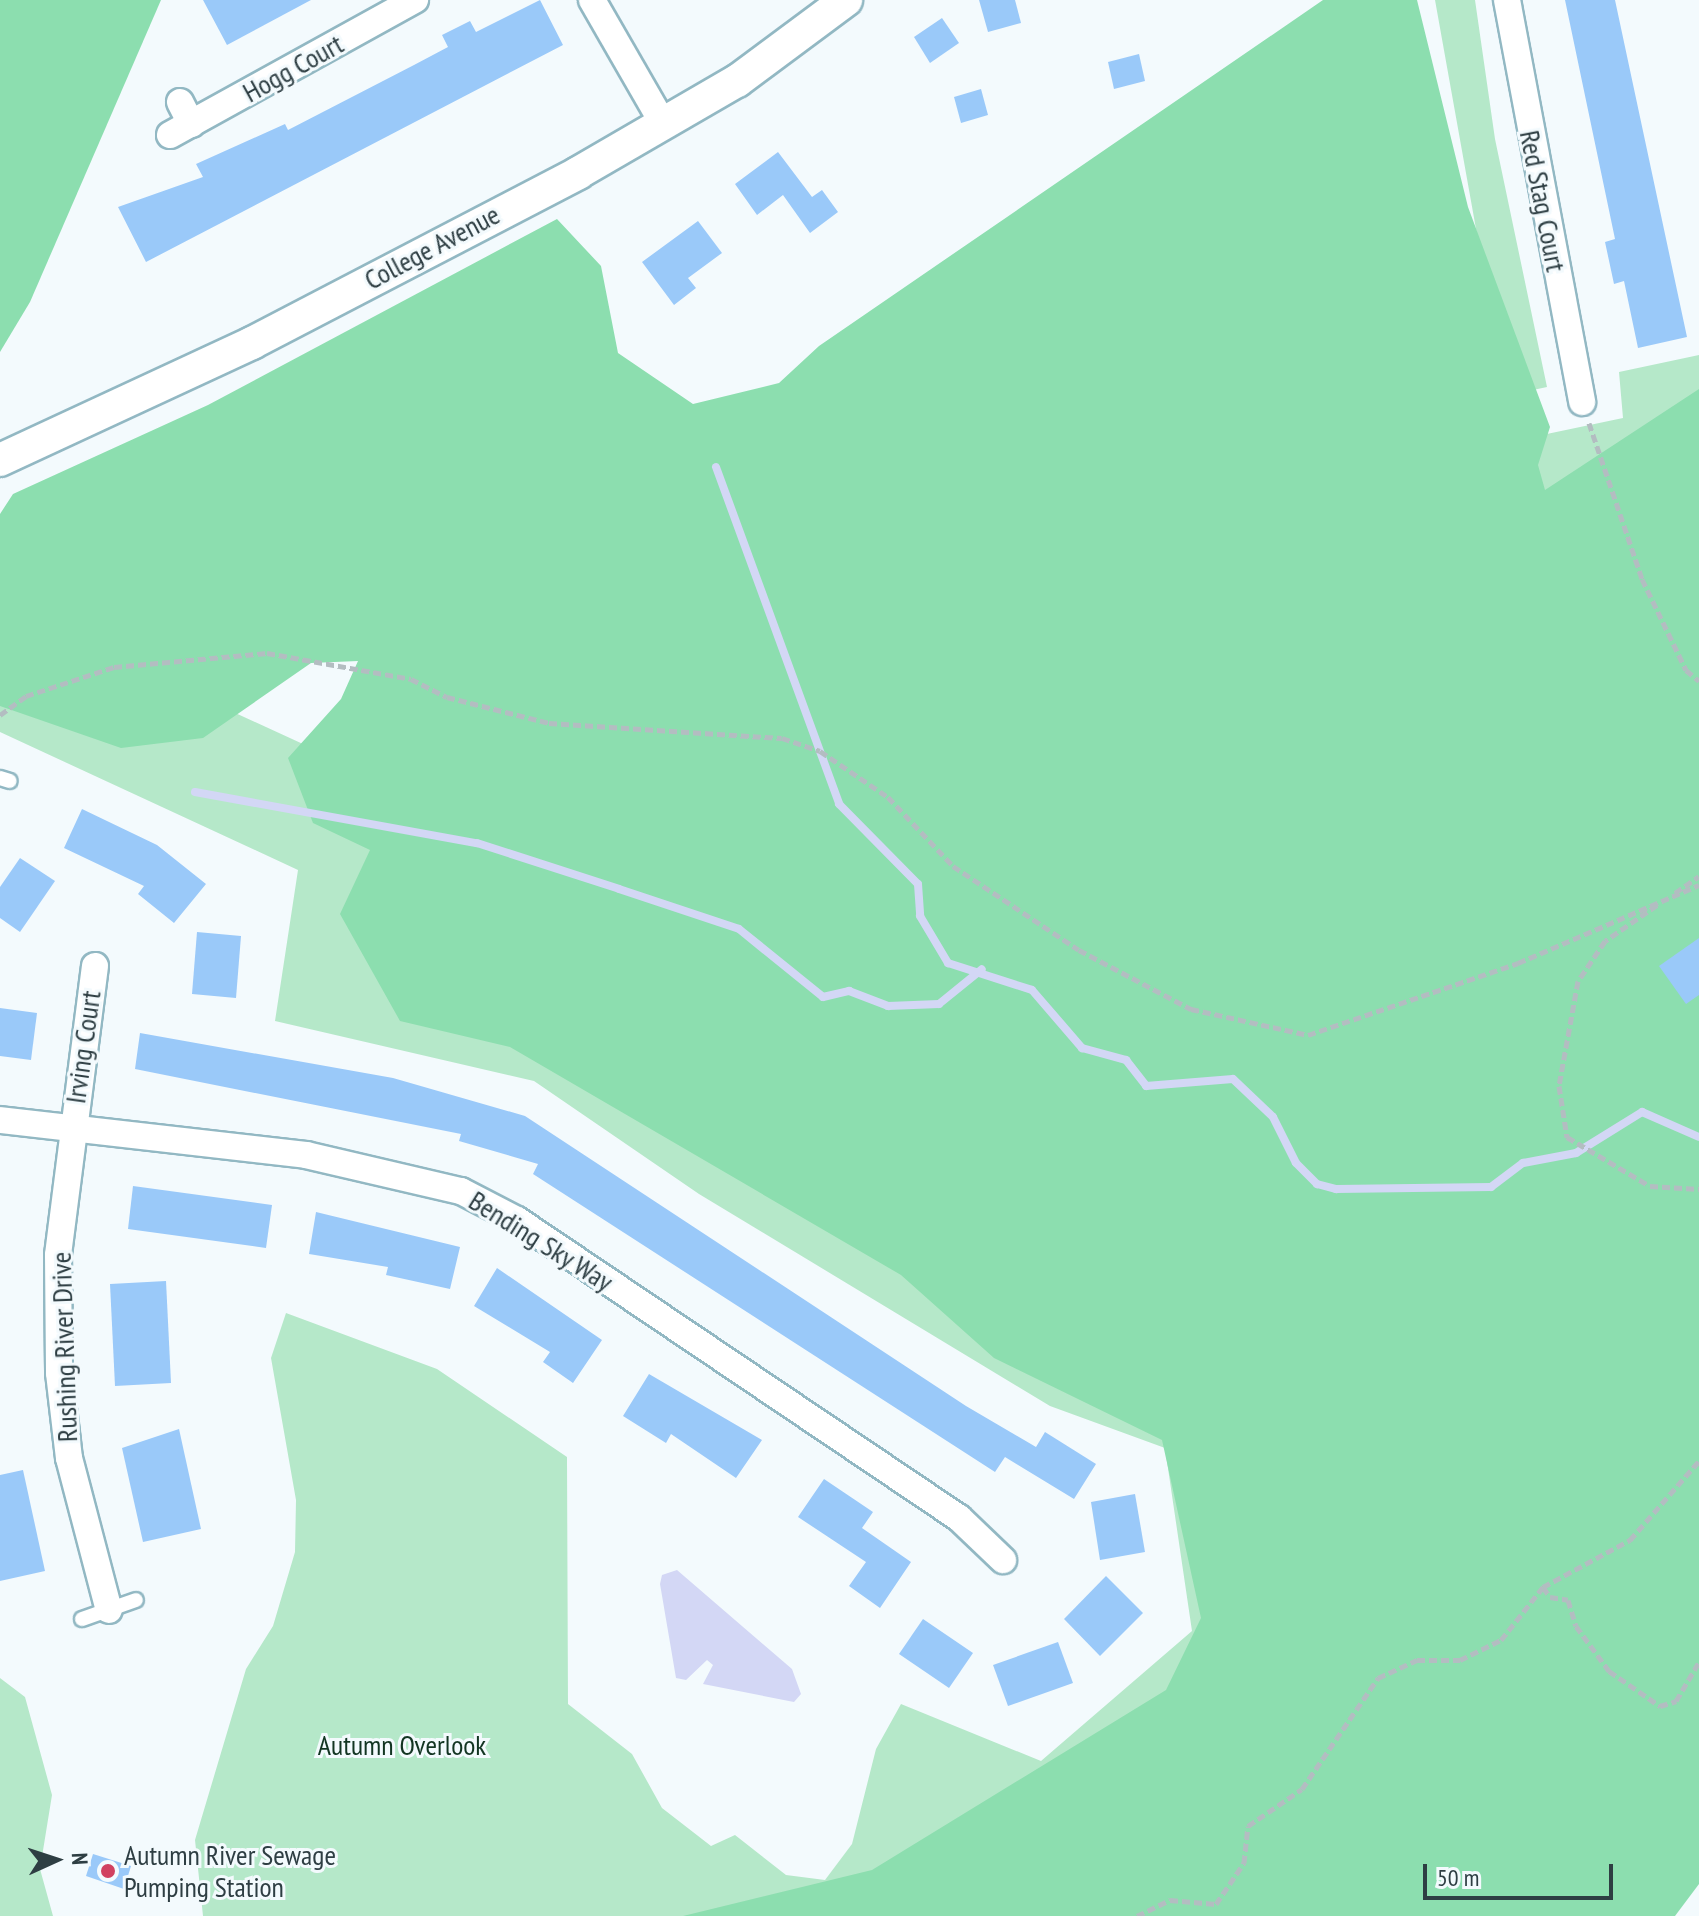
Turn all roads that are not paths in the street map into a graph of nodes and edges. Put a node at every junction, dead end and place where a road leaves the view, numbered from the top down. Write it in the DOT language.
graph roads {
  1 [pos="415,0"];
  2 [pos="592,0"];
  3 [pos="846,0"];
  4 [pos="1507,0"];
  5 [pos="180,120"];
  6 [pos="664,125"];
  7 [pos="1582,402"];
  8 [pos="0,460"];
  9 [pos="95,966"];
  10 [pos="0,1120"];
  11 [pos="71,1128"];
  12 [pos="1003,1560"];
  13 [pos="136,1600"];
  14 [pos="109,1610"];
  15 [pos="82,1619"];
  1 -- 5 [label="street, Hogg Court"];
  2 -- 6 [label="street"];
  3 -- 6 [label="street, College Avenue"];
  4 -- 7 [label="street, Red Stag Court"];
  6 -- 8 [label="street, College Avenue"];
  9 -- 11 [label="street, Irving Court"];
  10 -- 11 [label="street, Bending Sky Way"];
  11 -- 12 [label="street, Bending Sky Way"];
  11 -- 14 [label="street, Rushing River Drive"];
  13 -- 14 [label="lane"];
  14 -- 15 [label="lane"];
}
